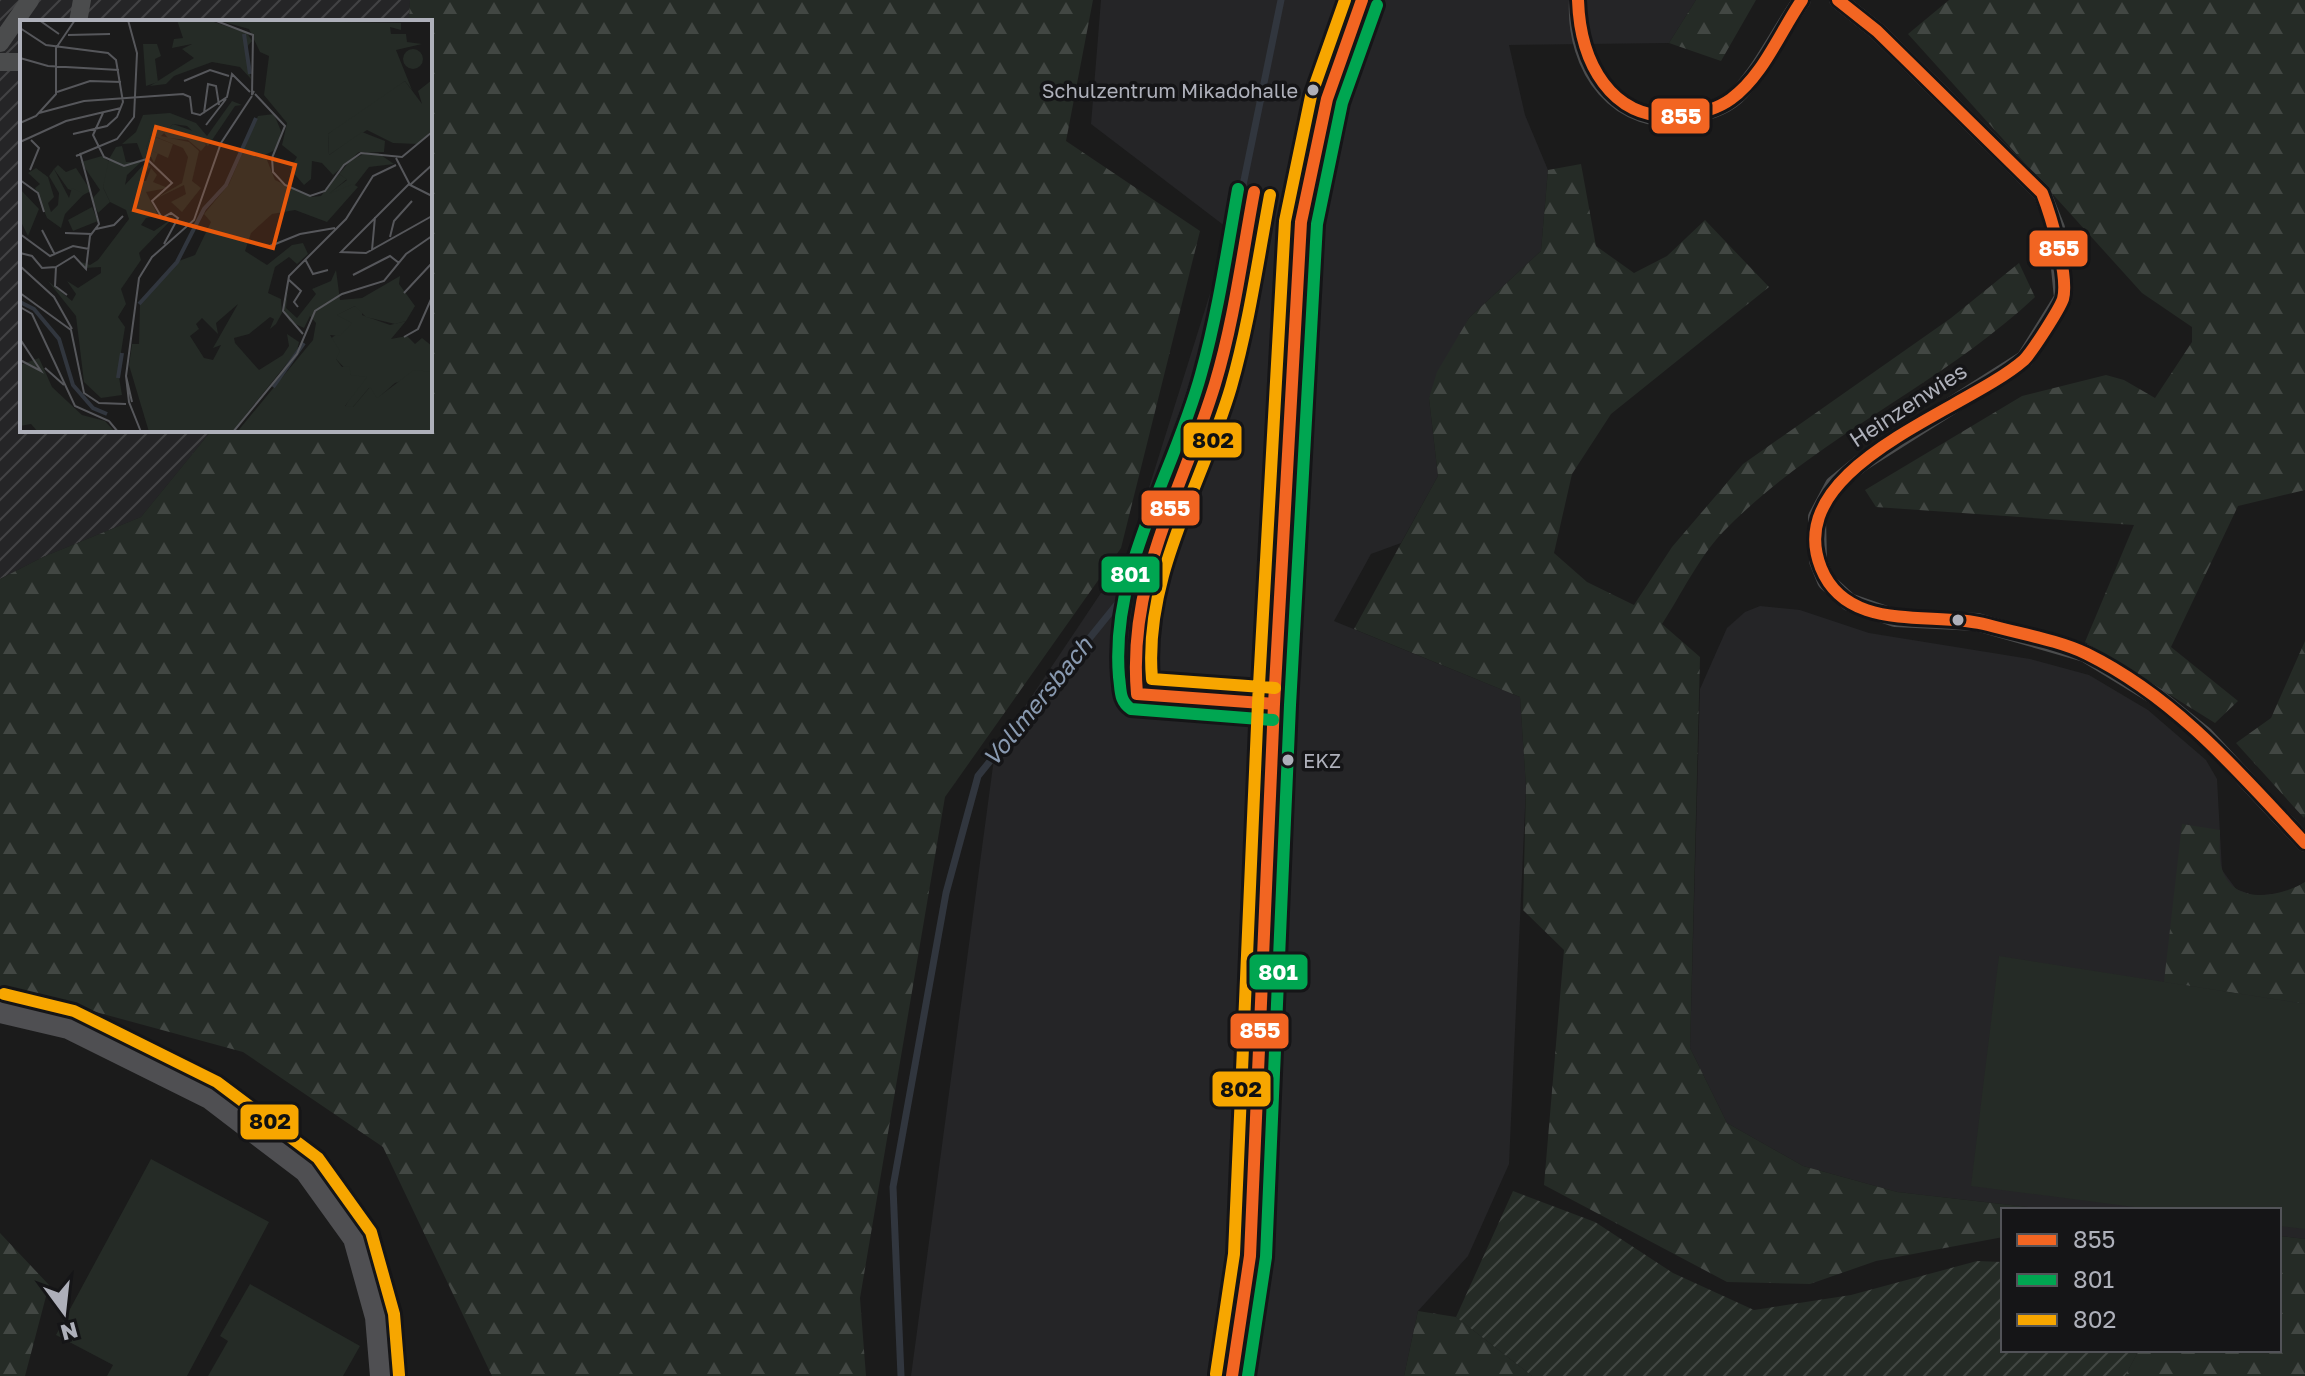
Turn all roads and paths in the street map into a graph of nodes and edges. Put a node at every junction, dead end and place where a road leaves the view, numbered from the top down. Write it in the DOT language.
graph roads {
  1 [pos="30,0"];
  2 [pos="82,0"];
  3 [pos="1362,0"];
  4 [pos="1578,0"];
  5 [pos="1802,0"];
  6 [pos="1838,0"];
  7 [pos="78,20"];
  8 [pos="0,43"];
  9 [pos="2305,843"];
  10 [pos="0,1010"];
  11 [pos="383,1376"];
  12 [pos="1232,1376"];
  1 -- 8 [label="street"];
  2 -- 7 [label="street"];
  3 -- 12 [label="main road"];
  4 -- 5 [label="street"];
  6 -- 9 [label="street, Heinzenwies"];
  10 -- 11 [label="main road"];
}
